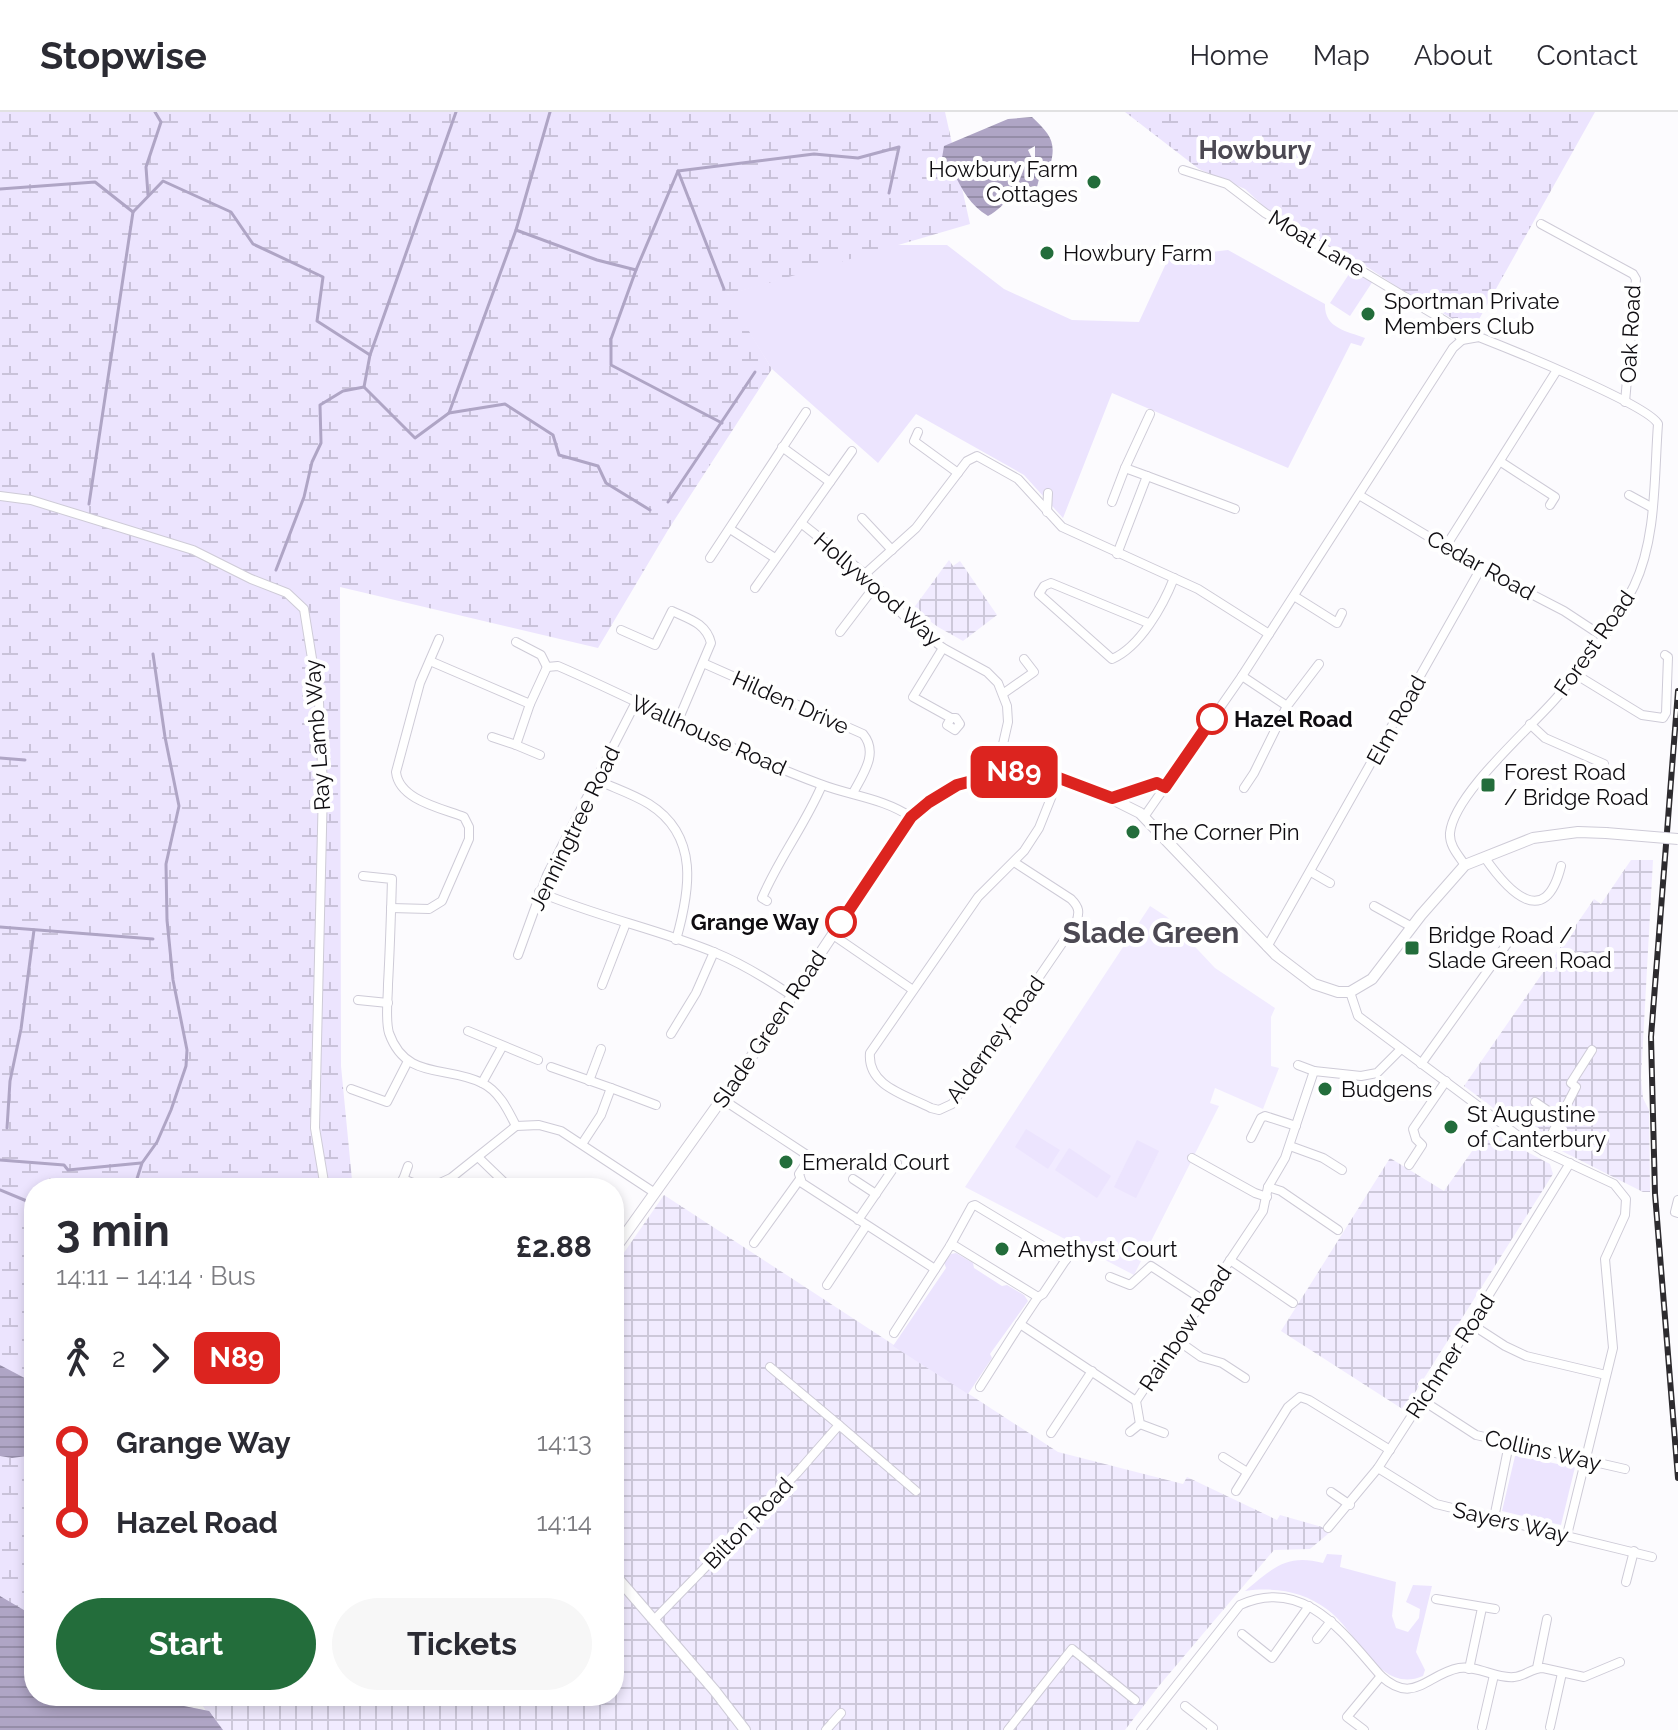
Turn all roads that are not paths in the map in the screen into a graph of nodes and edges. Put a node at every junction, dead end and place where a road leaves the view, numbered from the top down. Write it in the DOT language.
graph roads {
  1 [pos="1183,170"];
  2 [pos="1541,224"];
  3 [pos="1462,340"];
  4 [pos="1557,370"];
  5 [pos="1625,402"];
  6 [pos="806,412"];
  7 [pos="1150,414"];
  8 [pos="918,432"];
  9 [pos="782,447"];
  10 [pos="852,451"];
  11 [pos="1501,462"];
  12 [pos="1125,468"];
  13 [pos="958,473"];
  14 [pos="1147,476"];
  15 [pos="830,482"];
  16 [pos="1048,493"];
  17 [pos="1359,495"];
  18 [pos="1629,495"];
  19 [pos="0,496"];
  20 [pos="1555,497"];
  21 [pos="1112,502"];
  22 [pos="1651,507"];
  23 [pos="1235,509"];
  24 [pos="1047,513"];
  25 [pos="862,518"];
  26 [pos="801,523"];
  27 [pos="730,529"];
  28 [pos="1446,546"];
  29 [pos="892,550"];
  30 [pos="1117,554"];
  31 [pos="710,558"];
  32 [pos="775,558"];
  33 [pos="1481,568"];
  34 [pos="865,574"];
  35 [pos="1174,578"];
  36 [pos="875,586"];
  37 [pos="755,588"];
  38 [pos="1294,596"];
  39 [pos="1342,613"];
  40 [pos="1148,623"];
  41 [pos="621,630"];
  42 [pos="840,632"];
  43 [pos="1269,634"];
  44 [pos="1602,636"];
  45 [pos="439,639"];
  46 [pos="516,642"];
  47 [pos="943,648"];
  48 [pos="1665,655"];
  49 [pos="1024,659"];
  50 [pos="430,661"];
  51 [pos="703,663"];
  52 [pos="1319,664"];
  53 [pos="547,667"];
  54 [pos="1575,674"];
  55 [pos="1242,676"];
  56 [pos="1004,693"];
  57 [pos="636,702"];
  58 [pos="530,704"];
  59 [pos="1287,706"];
  60 [pos="951,718"];
  61 [pos="677,723"];
  62 [pos="1530,724"];
  63 [pos="492,737"];
  64 [pos="516,745"];
  65 [pos="540,755"];
  66 [pos="1604,764"];
  67 [pos="1006,772"];
  68 [pos="1059,778"];
  69 [pos="597,780"];
  70 [pos="822,785"];
  71 [pos="1165,787"];
  72 [pos="1244,788"];
  73 [pos="853,793"];
  74 [pos="1112,798"];
  75 [pos="911,817"];
  76 [pos="1144,817"];
  77 [pos="1678,839"];
  78 [pos="1485,858"];
  79 [pos="1014,862"];
  80 [pos="1465,865"];
  81 [pos="1561,866"];
  82 [pos="1311,872"];
  83 [pos="363,876"];
  84 [pos="1330,883"];
  85 [pos="539,892"];
  86 [pos="762,898"];
  87 [pos="1374,906"];
  88 [pos="391,908"];
  89 [pos="626,923"];
  90 [pos="1412,927"];
  91 [pos="833,935"];
  92 [pos="676,940"];
  93 [pos="1509,941"];
  94 [pos="1267,947"];
  95 [pos="714,952"];
  96 [pos="518,955"];
  97 [pos="601,984"];
  98 [pos="913,990"];
  99 [pos="1350,992"];
  100 [pos="791,995"];
  101 [pos="358,1000"];
  102 [pos="388,1003"];
  103 [pos="468,1031"];
  104 [pos="671,1034"];
  105 [pos="502,1047"];
  106 [pos="601,1049"];
  107 [pos="1401,1049"];
  108 [pos="1592,1050"];
  109 [pos="538,1060"];
  110 [pos="408,1061"];
  111 [pos="1421,1064"];
  112 [pos="1298,1065"];
  113 [pos="551,1067"];
  114 [pos="1314,1071"];
  115 [pos="589,1081"];
  116 [pos="1446,1081"];
  117 [pos="482,1083"];
  118 [pos="611,1088"];
  119 [pos="351,1089"];
  120 [pos="722,1099"];
  121 [pos="1535,1102"];
  122 [pos="656,1105"];
  123 [pos="1560,1119"];
  124 [pos="516,1126"];
  125 [pos="1296,1126"];
  126 [pos="1251,1138"];
  127 [pos="582,1144"];
  128 [pos="1290,1146"];
  129 [pos="1543,1151"];
  130 [pos="479,1158"];
  131 [pos="1192,1158"];
  132 [pos="897,1163"];
  133 [pos="1570,1163"];
  134 [pos="1409,1165"];
  135 [pos="408,1166"];
  136 [pos="1342,1170"];
  137 [pos="323,1178"];
  138 [pos="404,1178"];
  139 [pos="451,1178"];
  140 [pos="500,1178"];
  141 [pos="800,1179"];
  142 [pos="853,1179"];
  143 [pos="1267,1192"];
  144 [pos="655,1193"];
  145 [pos="876,1194"];
  146 [pos="1678,1200"];
  147 [pos="1677,1213"];
  148 [pos="862,1223"];
  149 [pos="1338,1230"];
  150 [pos="624,1236"];
  151 [pos="754,1243"];
  152 [pos="950,1246"];
  153 [pos="1073,1249"];
  154 [pos="1066,1260"];
  155 [pos="1230,1260"];
  156 [pos="935,1269"];
  157 [pos="1110,1277"];
  158 [pos="827,1285"];
  159 [pos="1038,1297"];
  160 [pos="1203,1300"];
  161 [pos="1293,1303"];
  162 [pos="1020,1324"];
  163 [pos="1471,1324"];
  164 [pos="894,1333"];
  165 [pos="1177,1340"];
  166 [pos="770,1367"];
  167 [pos="1092,1371"];
  168 [pos="1606,1375"];
  169 [pos="1245,1378"];
  170 [pos="980,1387"];
  171 [pos="1422,1400"];
  172 [pos="1136,1401"];
  173 [pos="1140,1424"];
  174 [pos="839,1425"];
  175 [pos="1130,1432"];
  176 [pos="1051,1433"];
  177 [pos="1164,1433"];
  178 [pos="1509,1444"];
  179 [pos="1390,1450"];
  180 [pos="1223,1457"];
  181 [pos="1586,1460"];
  182 [pos="1378,1468"];
  183 [pos="1625,1469"];
  184 [pos="1247,1472"];
  185 [pos="916,1491"];
  186 [pos="1236,1491"];
  187 [pos="1331,1492"];
  188 [pos="1350,1505"];
  189 [pos="1494,1518"];
  190 [pos="1328,1528"];
  191 [pos="1567,1535"];
  192 [pos="1634,1551"];
  193 [pos="1652,1557"];
  194 [pos="1626,1582"];
  195 [pos="624,1586"];
  196 [pos="1436,1599"];
  197 [pos="1309,1606"];
  198 [pos="1482,1608"];
  199 [pos="1495,1609"];
  200 [pos="1547,1619"];
  201 [pos="654,1620"];
  202 [pos="1331,1621"];
  203 [pos="1242,1634"];
  204 [pos="1317,1639"];
  205 [pos="1620,1662"];
  206 [pos="1537,1668"];
  207 [pos="1469,1669"];
  208 [pos="1562,1673"];
  209 [pos="1494,1675"];
  210 [pos="1381,1676"];
  211 [pos="1135,1700"];
  212 [pos="1185,1706"];
  213 [pos="841,1713"];
  214 [pos="829,1727"];
  215 [pos="1482,1727"];
  216 [pos="1550,1727"];
  217 [pos="745,1730"];
  218 [pos="840,1730"];
  219 [pos="1008,1730"];
  220 [pos="1141,1730"];
  221 [pos="1211,1730"];
  222 [pos="1364,1730"];
  1 -- 3 [label="street, Moat Lane"];
  2 -- 5 [label="street, Oak Road"];
  3 -- 4 [label="street"];
  3 -- 17 [label="street"];
  4 -- 5 [label="street"];
  4 -- 11 [label="street"];
  5 -- 22 [label="street, Forest Road"];
  6 -- 9 [label="street"];
  7 -- 12 [label="street"];
  8 -- 13 [label="street"];
  9 -- 15 [label="street"];
  9 -- 27 [label="street"];
  10 -- 15 [label="street, Hollywood Way"];
  11 -- 20 [label="street"];
  11 -- 28 [label="street"];
  12 -- 14 [label="street"];
  12 -- 21 [label="street"];
  13 -- 24 [label="street"];
  13 -- 29 [label="street"];
  14 -- 23 [label="street"];
  14 -- 30 [label="street"];
  15 -- 26 [label="street, Hollywood Way"];
  16 -- 24 [label="street"];
  17 -- 28 [label="street, Cedar Road"];
  17 -- 38 [label="street"];
  18 -- 22 [label="street"];
  19 -- 137 [label="street, Ray Lamb Way"];
  22 -- 44 [label="street, Forest Road"];
  24 -- 30 [label="street"];
  25 -- 29 [label="street"];
  26 -- 32 [label="street, Hollywood Way"];
  26 -- 34 [label="street, Hollywood Way"];
  27 -- 31 [label="street"];
  27 -- 32 [label="street"];
  28 -- 33 [label="street, Cedar Road"];
  29 -- 34 [label="street"];
  30 -- 35 [label="street"];
  32 -- 37 [label="street, Hollywood Way"];
  33 -- 44 [label="street, Cedar Road"];
  33 -- 82 [label="street, Elm Road"];
  34 -- 36 [label="street, Hollywood Way"];
  35 -- 40 [label="street"];
  35 -- 43 [label="street"];
  36 -- 42 [label="street"];
  36 -- 47 [label="street, Hollywood Way"];
  38 -- 39 [label="street"];
  38 -- 43 [label="street"];
  40 -- 40 [label="street"];
  41 -- 51 [label="street"];
  43 -- 55 [label="street"];
  44 -- 54 [label="street, Forest Road"];
  45 -- 50 [label="street"];
  46 -- 53 [label="street, Wallhouse Road"];
  47 -- 56 [label="street, Hollywood Way"];
  47 -- 60 [label="street"];
  48 -- 54 [label="street"];
  49 -- 56 [label="street"];
  50 -- 58 [label="street"];
  50 -- 88 [label="street"];
  51 -- 61 [label="street"];
  51 -- 73 [label="street, Hilden Drive"];
  52 -- 59 [label="street"];
  53 -- 57 [label="street, Wallhouse Road"];
  53 -- 58 [label="street"];
  54 -- 62 [label="street, Forest Road"];
  55 -- 59 [label="street"];
  55 -- 71 [label="street"];
  56 -- 67 [label="street"];
  57 -- 61 [label="street, Wallhouse Road"];
  57 -- 69 [label="street, Jenningtree Road"];
  58 -- 64 [label="street"];
  59 -- 72 [label="street"];
  61 -- 70 [label="street, Wallhouse Road"];
  62 -- 66 [label="street"];
  62 -- 80 [label="street, Forest Road"];
  63 -- 64 [label="street"];
  64 -- 65 [label="street"];
  67 -- 68 [label="street, Slade Green Road"];
  67 -- 75 [label="street, Slade Green Road"];
  68 -- 74 [label="street, Slade Green Road"];
  68 -- 79 [label="street, Alderney Road"];
  69 -- 85 [label="street, Jenningtree Road"];
  69 -- 92 [label="street"];
  70 -- 73 [label="street, Wallhouse Road"];
  70 -- 86 [label="street"];
  71 -- 74 [label="street"];
  71 -- 76 [label="street"];
  73 -- 75 [label="street, Wallhouse Road"];
  74 -- 76 [label="street, Slade Green Road"];
  75 -- 91 [label="street, Slade Green Road"];
  76 -- 94 [label="street, Slade Green Road"];
  77 -- 78 [label="street, bridge"];
  78 -- 80 [label="street"];
  78 -- 81 [label="street"];
  79 -- 98 [label="street, Alderney Road"];
  79 -- 98 [label="street, Alderney Road"];
  80 -- 90 [label="street"];
  82 -- 84 [label="street"];
  82 -- 94 [label="street, Elm Road"];
  83 -- 88 [label="street"];
  85 -- 89 [label="street"];
  85 -- 96 [label="street, Jenningtree Road"];
  87 -- 90 [label="street"];
  88 -- 102 [label="street"];
  89 -- 92 [label="street"];
  89 -- 97 [label="street"];
  90 -- 99 [label="street"];
  91 -- 98 [label="street"];
  91 -- 100 [label="street, Slade Green Road"];
  92 -- 95 [label="street"];
  93 -- 111 [label="street"];
  94 -- 99 [label="street, Slade Green Road"];
  95 -- 100 [label="street"];
  95 -- 104 [label="street"];
  99 -- 107 [label="street"];
  100 -- 120 [label="street, Slade Green Road"];
  101 -- 102 [label="street"];
  102 -- 110 [label="street"];
  103 -- 105 [label="street"];
  105 -- 109 [label="street"];
  105 -- 117 [label="street"];
  106 -- 115 [label="street"];
  107 -- 111 [label="street"];
  107 -- 114 [label="street"];
  108 -- 123 [label="street"];
  110 -- 117 [label="street"];
  110 -- 119 [label="street"];
  111 -- 116 [label="street"];
  112 -- 114 [label="street"];
  113 -- 115 [label="street"];
  114 -- 125 [label="street, Rainbow Road"];
  115 -- 118 [label="street"];
  116 -- 129 [label="street"];
  116 -- 134 [label="street"];
  117 -- 124 [label="street"];
  118 -- 122 [label="street"];
  118 -- 127 [label="street"];
  120 -- 141 [label="street"];
  120 -- 144 [label="street, Slade Green Road"];
  121 -- 123 [label="street"];
  123 -- 129 [label="street"];
  124 -- 127 [label="street"];
  124 -- 130 [label="street"];
  125 -- 126 [label="street"];
  125 -- 128 [label="street, Rainbow Road"];
  127 -- 144 [label="street"];
  128 -- 136 [label="street"];
  128 -- 143 [label="street, Rainbow Road"];
  129 -- 133 [label="street"];
  130 -- 139 [label="street"];
  130 -- 140 [label="street"];
  131 -- 143 [label="street"];
  132 -- 145 [label="street"];
  133 -- 163 [label="street, Richmer Road"];
  133 -- 168 [label="street"];
  135 -- 138 [label="street"];
  141 -- 148 [label="street"];
  141 -- 151 [label="street"];
  142 -- 145 [label="street"];
  143 -- 149 [label="street"];
  143 -- 155 [label="street, Rainbow Road"];
  144 -- 150 [label="street, Slade Green Road"];
  145 -- 148 [label="street"];
  146 -- 147 [label="street"];
  148 -- 156 [label="street"];
  148 -- 158 [label="street"];
  152 -- 154 [label="street"];
  152 -- 156 [label="street"];
  152 -- 159 [label="street"];
  153 -- 154 [label="street"];
  154 -- 159 [label="street"];
  155 -- 160 [label="street, Rainbow Road"];
  155 -- 161 [label="street"];
  156 -- 164 [label="street"];
  157 -- 160 [label="street"];
  159 -- 162 [label="street"];
  160 -- 165 [label="street, Rainbow Road"];
  162 -- 167 [label="street, Rainbow Road"];
  162 -- 170 [label="street"];
  163 -- 168 [label="street"];
  163 -- 171 [label="street, Richmer Road"];
  165 -- 169 [label="street"];
  165 -- 172 [label="street, Rainbow Road"];
  166 -- 174 [label="street"];
  167 -- 172 [label="street, Rainbow Road"];
  167 -- 176 [label="street"];
  168 -- 181 [label="street"];
  171 -- 178 [label="street, Collins Way"];
  171 -- 179 [label="street, Richmer Road"];
  172 -- 173 [label="street"];
  173 -- 175 [label="street"];
  173 -- 177 [label="street"];
  174 -- 185 [label="street"];
  174 -- 201 [label="street, Bilton Road"];
  178 -- 181 [label="street, Collins Way"];
  178 -- 189 [label="street"];
  179 -- 182 [label="street, Richmer Road"];
  179 -- 184 [label="street"];
  180 -- 184 [label="street"];
  181 -- 183 [label="street, Collins Way"];
  181 -- 191 [label="street"];
  182 -- 188 [label="street, Richmer Road"];
  182 -- 189 [label="street, Sayers Way"];
  184 -- 186 [label="street"];
  187 -- 188 [label="street"];
  188 -- 190 [label="street, Richmer Road"];
  189 -- 191 [label="street, Sayers Way"];
  191 -- 192 [label="street, Sayers Way"];
  192 -- 193 [label="street, Sayers Way"];
  192 -- 194 [label="street"];
  195 -- 201 [label="street"];
  196 -- 198 [label="street"];
  197 -- 202 [label="street"];
  197 -- 203 [label="street"];
  197 -- 220 [label="street"];
  198 -- 199 [label="street"];
  198 -- 207 [label="street"];
  200 -- 206 [label="street"];
  201 -- 217 [label="street"];
  202 -- 204 [label="street"];
  202 -- 210 [label="street"];
  205 -- 208 [label="street"];
  206 -- 208 [label="street"];
  206 -- 209 [label="street"];
  207 -- 209 [label="street"];
  207 -- 210 [label="street"];
  208 -- 216 [label="street"];
  209 -- 215 [label="street"];
  210 -- 222 [label="street"];
  211 -- 219 [label="street"];
  212 -- 221 [label="street"];
  213 -- 214 [label="street"];
  214 -- 218 [label="street"];
}
